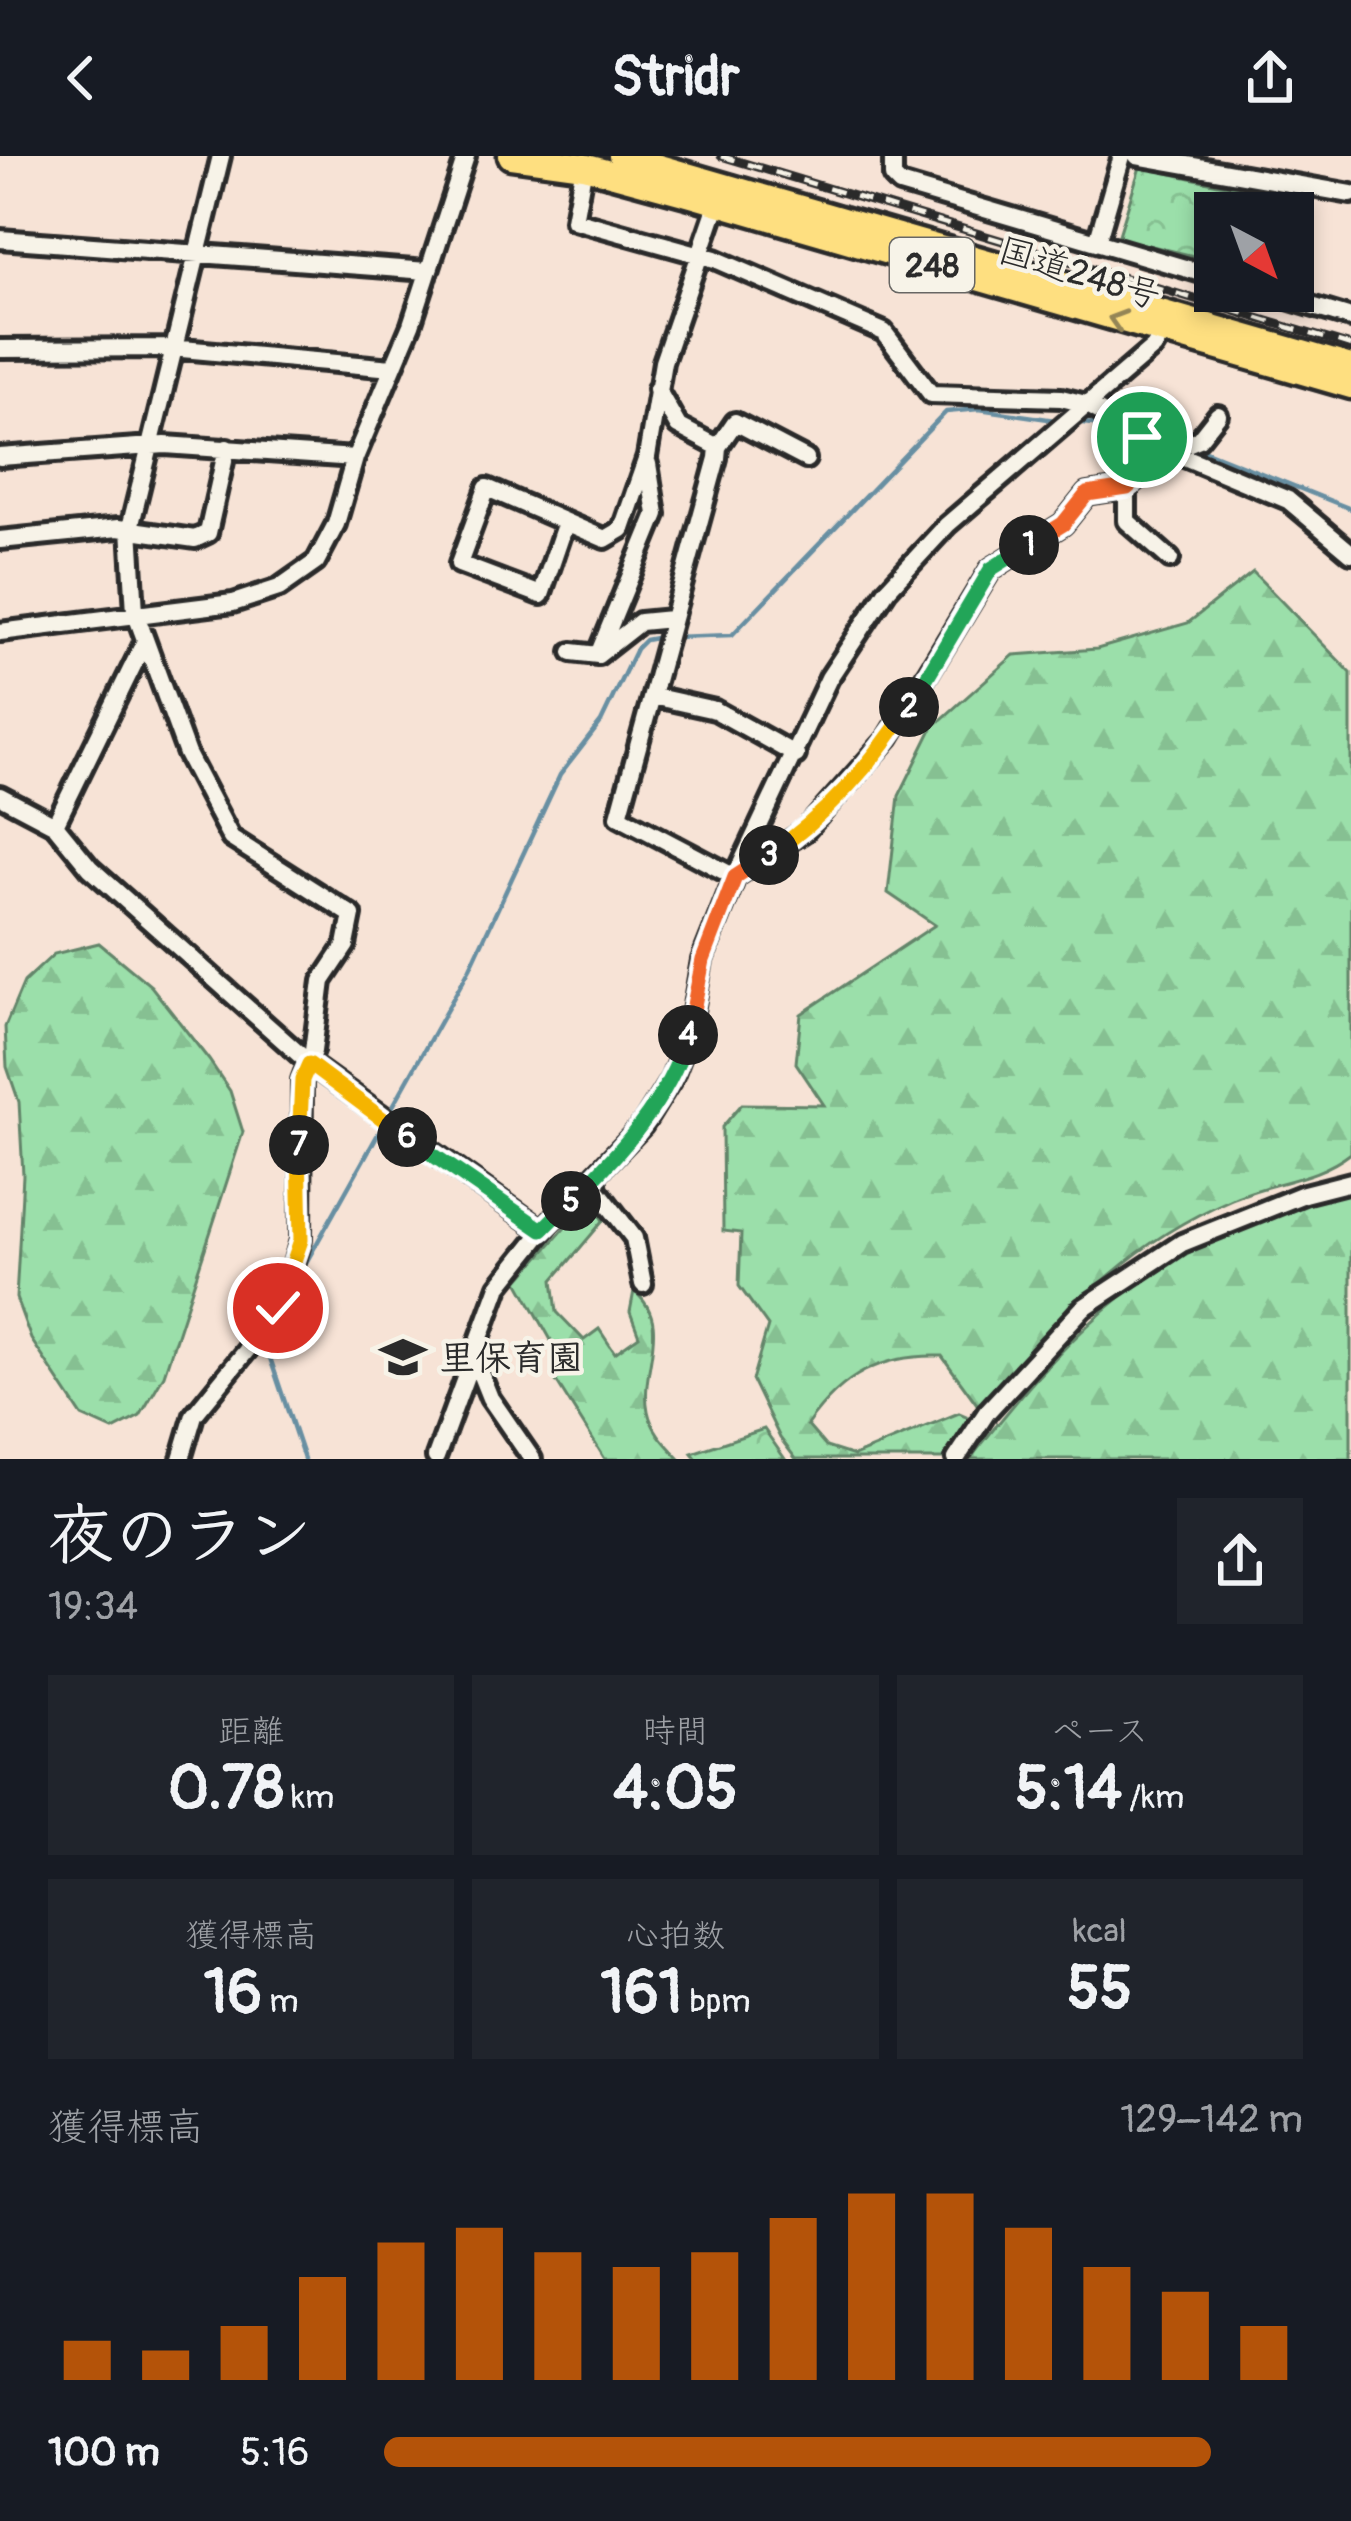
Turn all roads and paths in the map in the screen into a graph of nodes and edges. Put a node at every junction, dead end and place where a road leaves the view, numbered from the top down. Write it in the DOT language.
graph roads {
  1 [pos="221,156"];
  2 [pos="466,156"];
  3 [pos="511,156"];
  4 [pos="621,156"];
  5 [pos="893,156"];
  6 [pos="1122,156"];
  7 [pos="1137,156"];
  8 [pos="584,166"];
  9 [pos="721,194"];
  10 [pos="1351,194"];
  11 [pos="0,239"];
  12 [pos="1097,242"];
  13 [pos="698,254"];
  14 [pos="196,256"];
  15 [pos="1194,271"];
  16 [pos="427,272"];
  17 [pos="1314,307"];
  18 [pos="1351,318"];
  19 [pos="1168,324"];
  20 [pos="171,348"];
  21 [pos="0,349"];
  22 [pos="392,368"];
  23 [pos="1351,368"];
  24 [pos="1351,386"];
  25 [pos="658,389"];
  26 [pos="1080,410"];
  27 [pos="1218,415"];
  28 [pos="149,445"];
  29 [pos="718,447"];
  30 [pos="227,448"];
  31 [pos="1170,451"];
  32 [pos="0,457"];
  33 [pos="356,458"];
  34 [pos="647,458"];
  35 [pos="806,459"];
  36 [pos="1127,488"];
  37 [pos="566,522"];
  38 [pos="130,528"];
  39 [pos="0,540"];
  40 [pos="1351,553"];
  41 [pos="1170,559"];
  42 [pos="135,612"];
  43 [pos="671,619"];
  44 [pos="0,632"];
  45 [pos="144,643"];
  46 [pos="572,652"];
  47 [pos="598,655"];
  48 [pos="652,696"];
  49 [pos="796,755"];
  50 [pos="0,796"];
  51 [pos="55,825"];
  52 [pos="735,877"];
  53 [pos="309,1064"];
  54 [pos="595,1178"];
  55 [pos="1351,1182"];
  56 [pos="542,1230"];
  57 [pos="643,1284"];
  58 [pos="472,1352"];
  59 [pos="436,1457"];
  60 [pos="182,1459"];
  61 [pos="532,1459"];
  62 [pos="956,1459"];
  1 -- 14 [label="street"];
  2 -- 16 [label="street"];
  3 -- 8 [label="highway, 国道248号 / 248"];
  4 -- 9 [label="highway, 国道248号 / 248"];
  5 -- 12 [label="street"];
  6 -- 12 [label="street"];
  7 -- 10 [label="street"];
  8 -- 9 [label="highway, 国道248号 / 248"];
  8 -- 13 [label="street"];
  9 -- 13 [label="street"];
  9 -- 19 [label="highway, 国道248号 / 248"];
  11 -- 14 [label="street"];
  12 -- 15 [label="street"];
  13 -- 25 [label="street"];
  13 -- 26 [label="street"];
  14 -- 16 [label="street"];
  14 -- 20 [label="street"];
  16 -- 22 [label="street"];
  17 -- 18 [label="street"];
  19 -- 23 [label="highway, 国道248号 / 248"];
  19 -- 24 [label="highway, 国道248号 / 248"];
  19 -- 26 [label="street"];
  20 -- 21 [label="street"];
  20 -- 22 [label="street"];
  20 -- 28 [label="street"];
  22 -- 33 [label="street"];
  25 -- 29 [label="street"];
  25 -- 34 [label="street"];
  26 -- 31 [label="street"];
  26 -- 49 [label="street"];
  27 -- 31 [label="street"];
  28 -- 30 [label="street"];
  28 -- 32 [label="street"];
  28 -- 38 [label="street"];
  29 -- 35 [label="street"];
  29 -- 43 [label="street"];
  30 -- 33 [label="street"];
  30 -- 38 [label="street"];
  31 -- 36 [label="street"];
  31 -- 40 [label="street"];
  33 -- 42 [label="street"];
  34 -- 37 [label="street"];
  34 -- 47 [label="street"];
  36 -- 41 [label="street"];
  36 -- 52 [label="street"];
  37 -- 37 [label="street"];
  38 -- 39 [label="street"];
  38 -- 42 [label="street"];
  42 -- 44 [label="street"];
  42 -- 45 [label="street"];
  43 -- 47 [label="street"];
  43 -- 48 [label="street"];
  45 -- 51 [label="street"];
  45 -- 53 [label="street"];
  46 -- 47 [label="street"];
  48 -- 49 [label="street"];
  48 -- 52 [label="street"];
  49 -- 52 [label="street"];
  50 -- 51 [label="street"];
  51 -- 53 [label="street"];
  52 -- 54 [label="street"];
  53 -- 56 [label="street"];
  53 -- 60 [label="street"];
  54 -- 56 [label="street"];
  54 -- 57 [label="street"];
  55 -- 62 [label="street"];
  56 -- 58 [label="street"];
  58 -- 59 [label="street"];
  58 -- 61 [label="street"];
}
